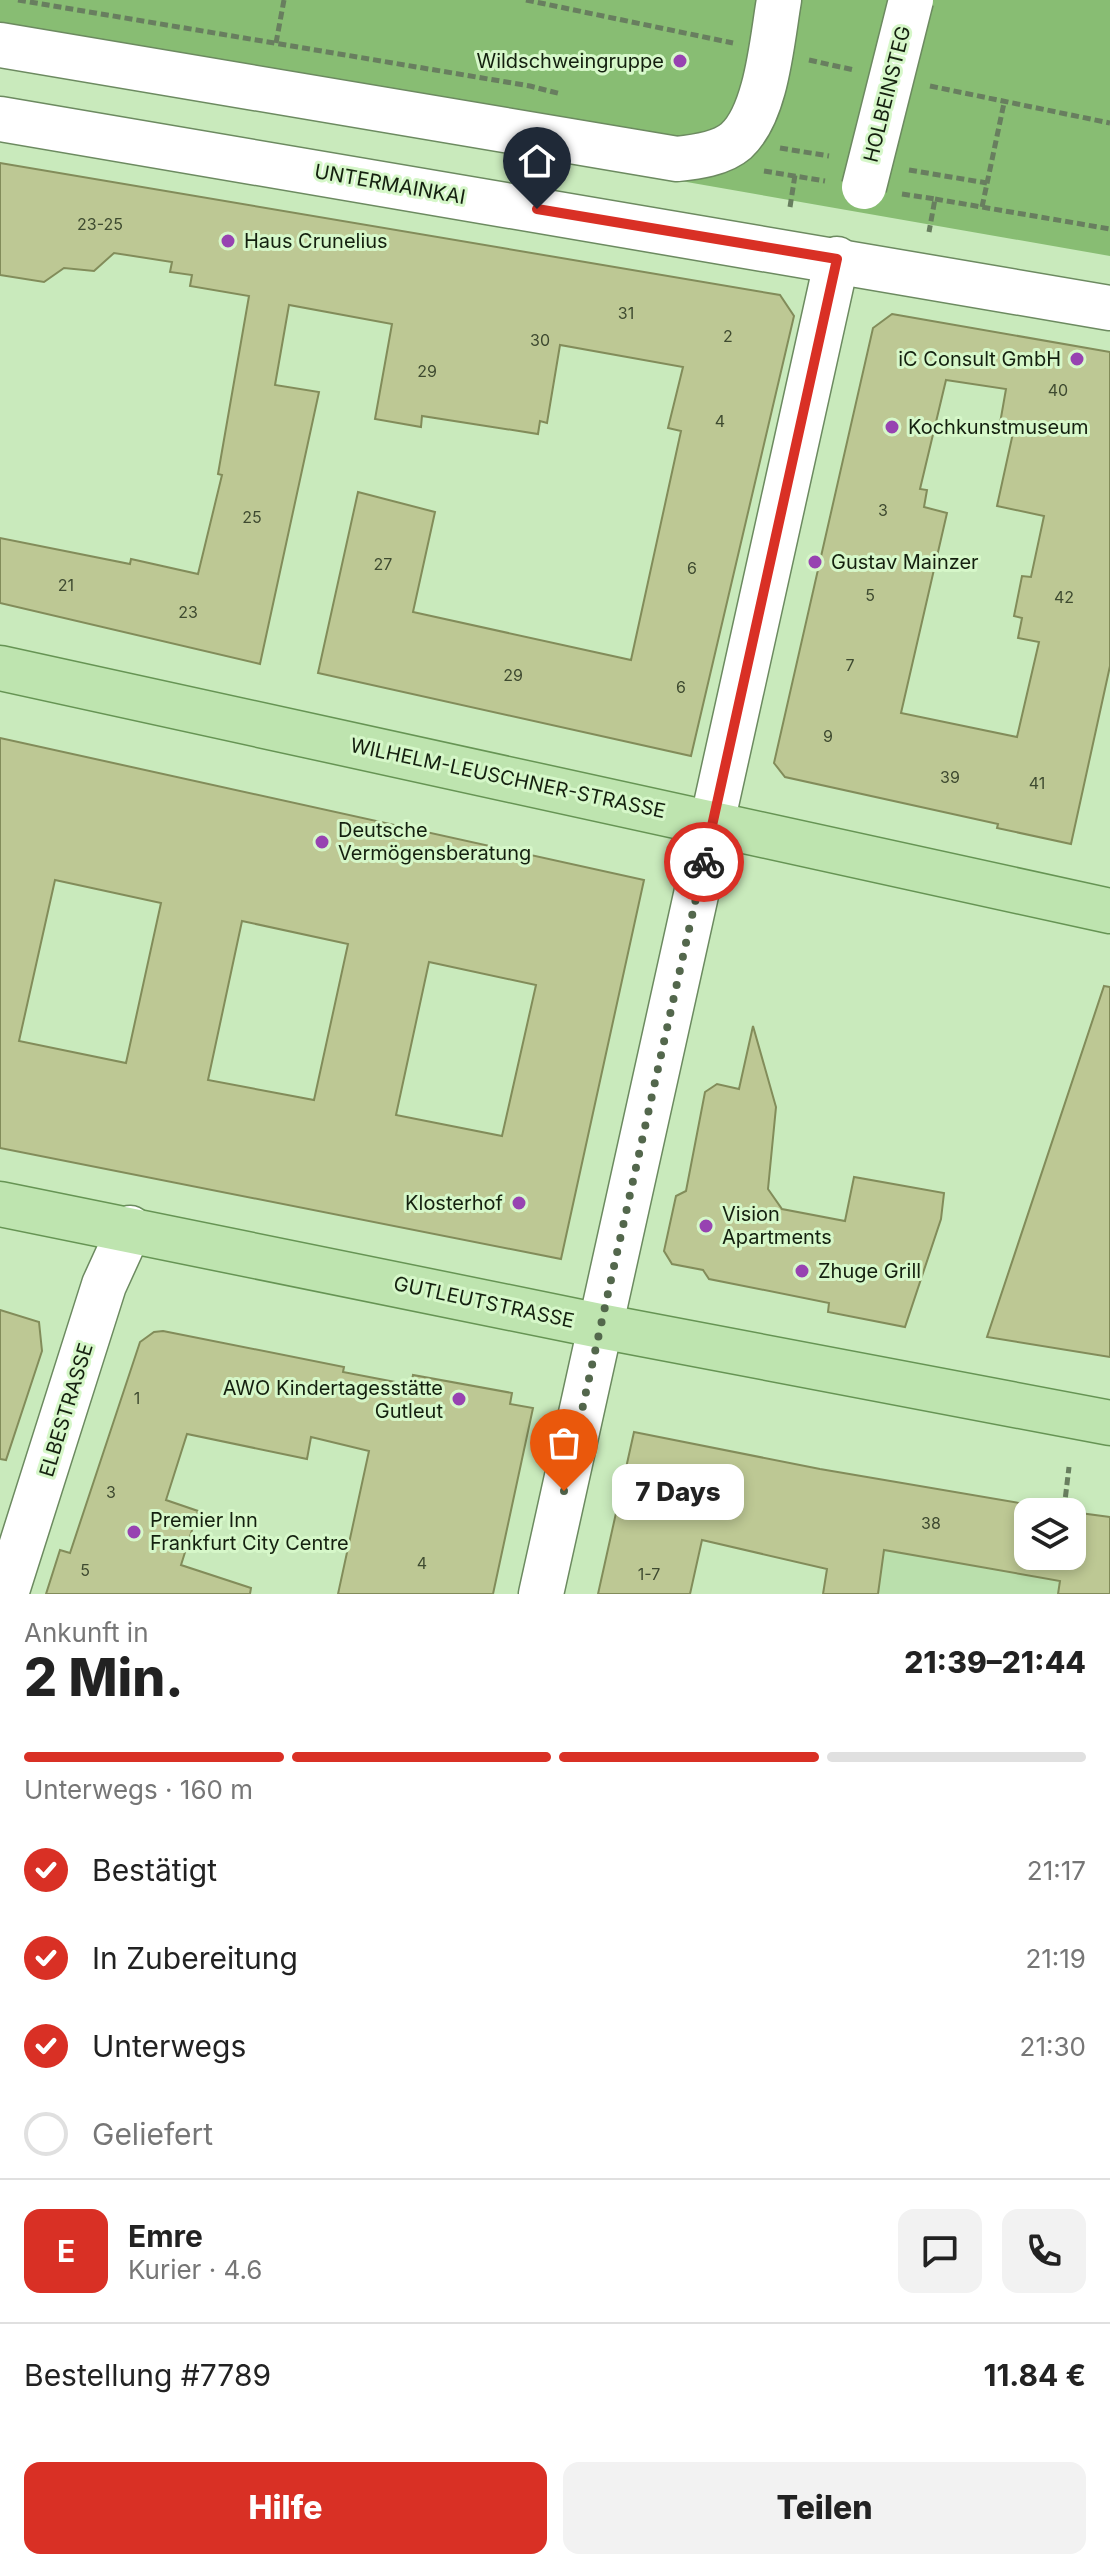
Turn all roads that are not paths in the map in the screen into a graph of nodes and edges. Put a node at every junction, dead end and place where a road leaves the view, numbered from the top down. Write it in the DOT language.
graph roads {
  1 [pos="779,0"];
  2 [pos="911,0"];
  3 [pos="0,45"];
  4 [pos="0,119"];
  5 [pos="867,171"];
  6 [pos="837,259"];
  7 [pos="1110,308"];
  8 [pos="0,668"];
  9 [pos="713,822"];
  10 [pos="1110,911"];
  11 [pos="0,1204"];
  12 [pos="130,1228"];
  13 [pos="600,1326"];
  14 [pos="1110,1423"];
  15 [pos="6,1594"];
  16 [pos="541,1594"];
  1 -- 3 [label="street"];
  2 -- 5 [label="street, HOLBEINSTEG, bridge"];
  4 -- 6 [label="street, UNTERMAINKAI"];
  6 -- 7 [label="street, UNTERMAINKAI"];
  6 -- 9 [label="street"];
  8 -- 9 [label="main road, WILHELM-LEUSCHNER-STRASSE"];
  9 -- 10 [label="main road, WILHELM-LEUSCHNER-STRASSE"];
  9 -- 13 [label="street"];
  11 -- 12 [label="main road, GUTLEUTSTRASSE"];
  12 -- 13 [label="main road, GUTLEUTSTRASSE"];
  12 -- 15 [label="street, ELBESTRASSE"];
  13 -- 14 [label="main road, GUTLEUTSTRASSE"];
  13 -- 16 [label="street"];
}
